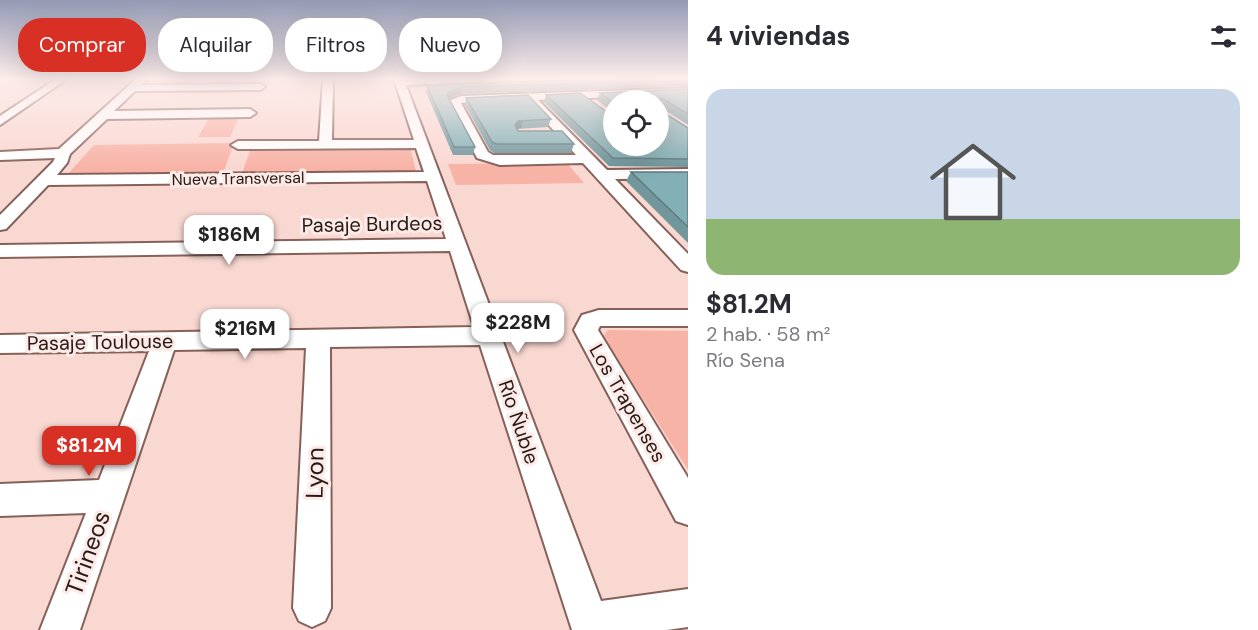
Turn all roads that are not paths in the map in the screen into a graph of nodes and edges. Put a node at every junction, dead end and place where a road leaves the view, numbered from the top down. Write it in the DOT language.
graph roads {
  1 [pos="19,108"];
  2 [pos="111,108"];
  3 [pos="252,108"];
  4 [pos="327,108"];
  5 [pos="409,108"];
  6 [pos="457,108"];
  7 [pos="536,108"];
  8 [pos="104,115"];
  9 [pos="0,121"];
  10 [pos="540,133"];
  11 [pos="562,133"];
  12 [pos="422,144"];
  13 [pos="238,145"];
  14 [pos="326,145"];
  15 [pos="63,153"];
  16 [pos="0,156"];
  17 [pos="586,159"];
  18 [pos="601,175"];
  19 [pos="687,175"];
  20 [pos="433,176"];
  21 [pos="44,180"];
  22 [pos="0,225"];
  23 [pos="457,245"];
  24 [pos="0,250"];
  25 [pos="688,266"];
  26 [pos="688,318"];
  27 [pos="489,336"];
  28 [pos="318,338"];
  29 [pos="165,341"];
  30 [pos="0,344"];
  31 [pos="109,495"];
  32 [pos="0,500"];
  33 [pos="688,509"];
  34 [pos="312,608"];
  35 [pos="688,608"];
  36 [pos="590,626"];
  37 [pos="60,630"];
  1 -- 9 [label="street"];
  2 -- 8 [label="street"];
  3 -- 13 [label="street"];
  4 -- 14 [label="street"];
  5 -- 12 [label="street, Río Ñuble"];
  6 -- 17 [label="street"];
  7 -- 11 [label="street"];
  8 -- 13 [label="street"];
  8 -- 15 [label="street"];
  10 -- 11 [label="street"];
  11 -- 17 [label="street"];
  12 -- 14 [label="street"];
  12 -- 20 [label="street, Río Ñuble"];
  13 -- 14 [label="street"];
  13 -- 20 [label="street, Nueva Transversal"];
  13 -- 21 [label="street, Nueva Transversal"];
  15 -- 16 [label="street"];
  15 -- 21 [label="street"];
  17 -- 18 [label="street"];
  18 -- 19 [label="street"];
  18 -- 25 [label="street"];
  20 -- 23 [label="street, Río Ñuble"];
  21 -- 22 [label="street"];
  23 -- 24 [label="street, Pasaje Burdeos"];
  23 -- 27 [label="street, Río Ñuble"];
  26 -- 33 [label="street, Los Trapenses"];
  27 -- 28 [label="street, Pasaje Toulouse"];
  27 -- 36 [label="street, Río Ñuble"];
  28 -- 29 [label="street, Pasaje Toulouse"];
  28 -- 34 [label="street, Lyon"];
  29 -- 30 [label="street, Pasaje Toulouse"];
  29 -- 31 [label="street, Tirineos"];
  31 -- 32 [label="street"];
  31 -- 37 [label="street, Tirineos"];
  35 -- 36 [label="street"];
}
